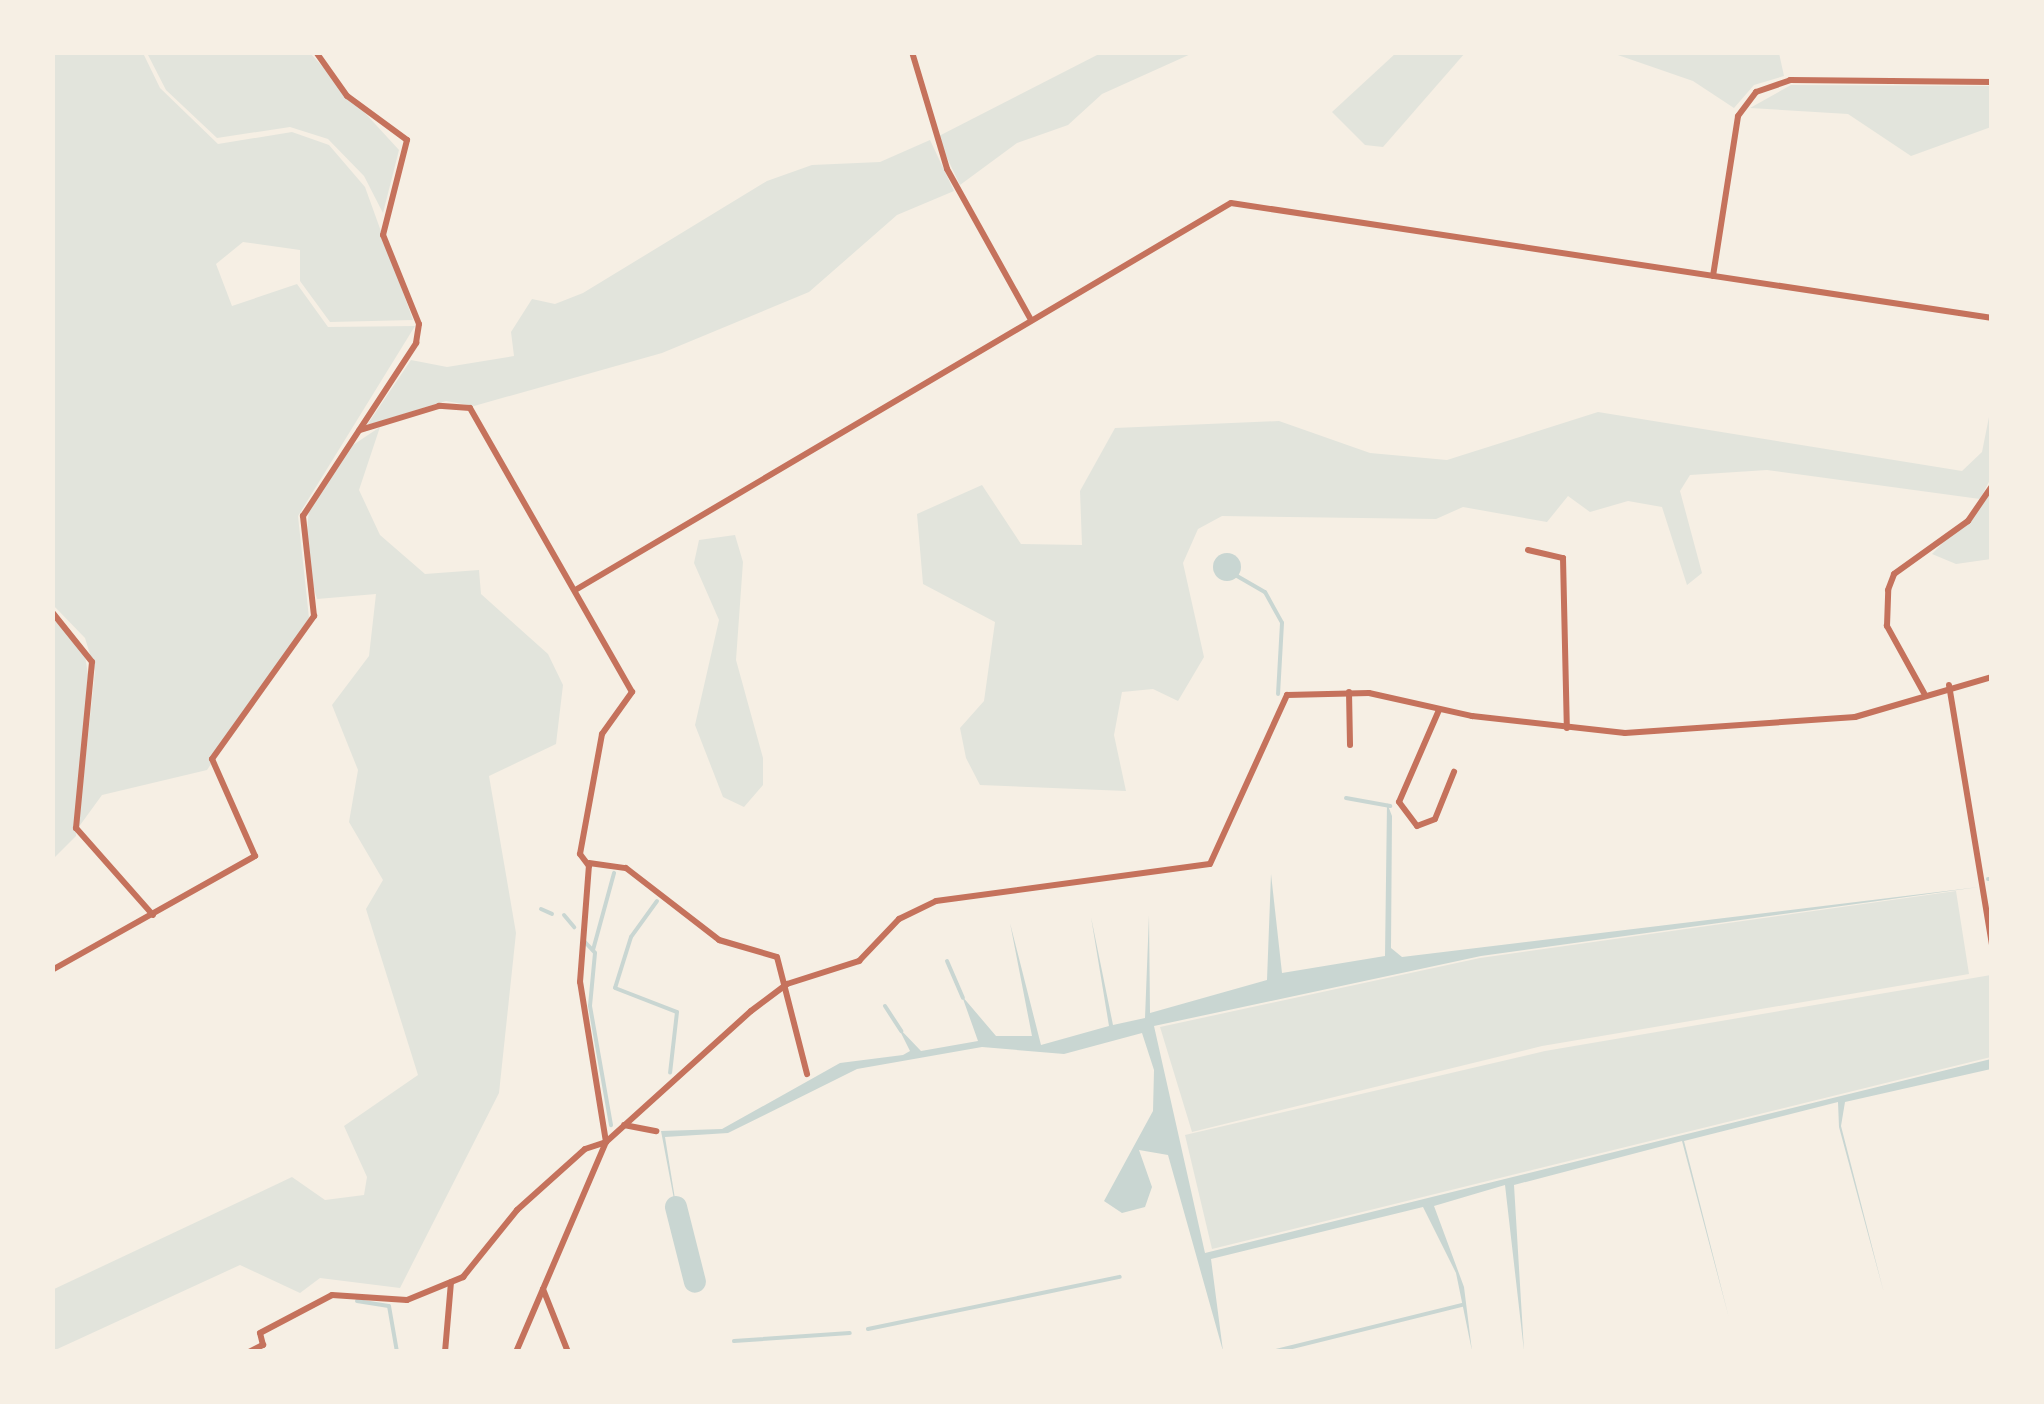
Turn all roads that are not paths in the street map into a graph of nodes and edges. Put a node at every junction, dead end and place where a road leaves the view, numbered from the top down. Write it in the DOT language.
graph roads {
  1 [pos="316,52"];
  2 [pos="912,52"];
  3 [pos="1992,82"];
  4 [pos="1714,276"];
  5 [pos="1992,318"];
  6 [pos="1031,320"];
  7 [pos="360,430"];
  8 [pos="1992,486"];
  9 [pos="1528,550"];
  10 [pos="577,589"];
  11 [pos="52,612"];
  12 [pos="1992,677"];
  13 [pos="1950,685"];
  14 [pos="1349,692"];
  15 [pos="1924,693"];
  16 [pos="1440,710"];
  17 [pos="1567,728"];
  18 [pos="1350,745"];
  19 [pos="1454,772"];
  20 [pos="588,862"];
  21 [pos="153,915"];
  22 [pos="1992,944"];
  23 [pos="52,970"];
  24 [pos="787,984"];
  25 [pos="808,1074"];
  26 [pos="624,1125"];
  27 [pos="656,1131"];
  28 [pos="606,1142"];
  29 [pos="451,1282"];
  30 [pos="543,1289"];
  31 [pos="249,1352"];
  32 [pos="446,1352"];
  33 [pos="516,1352"];
  34 [pos="568,1352"];
  1 -- 7 [label="street"];
  2 -- 6 [label="street"];
  3 -- 4 [label="street"];
  4 -- 5 [label="street"];
  4 -- 6 [label="street"];
  6 -- 10 [label="street"];
  7 -- 10 [label="street"];
  7 -- 21 [label="street"];
  8 -- 15 [label="street"];
  9 -- 17 [label="street"];
  10 -- 20 [label="street"];
  11 -- 21 [label="street"];
  12 -- 13 [label="street"];
  13 -- 15 [label="street"];
  13 -- 22 [label="street"];
  14 -- 16 [label="street"];
  14 -- 18 [label="street"];
  14 -- 24 [label="street"];
  15 -- 17 [label="street"];
  16 -- 17 [label="street"];
  16 -- 19 [label="street"];
  20 -- 24 [label="street"];
  20 -- 28 [label="street"];
  21 -- 23 [label="street"];
  24 -- 25 [label="street"];
  24 -- 26 [label="street"];
  26 -- 27 [label="street"];
  26 -- 28 [label="street"];
  28 -- 29 [label="street"];
  28 -- 30 [label="street"];
  29 -- 31 [label="street"];
  29 -- 32 [label="street"];
  30 -- 33 [label="street"];
  30 -- 34 [label="street"];
}
